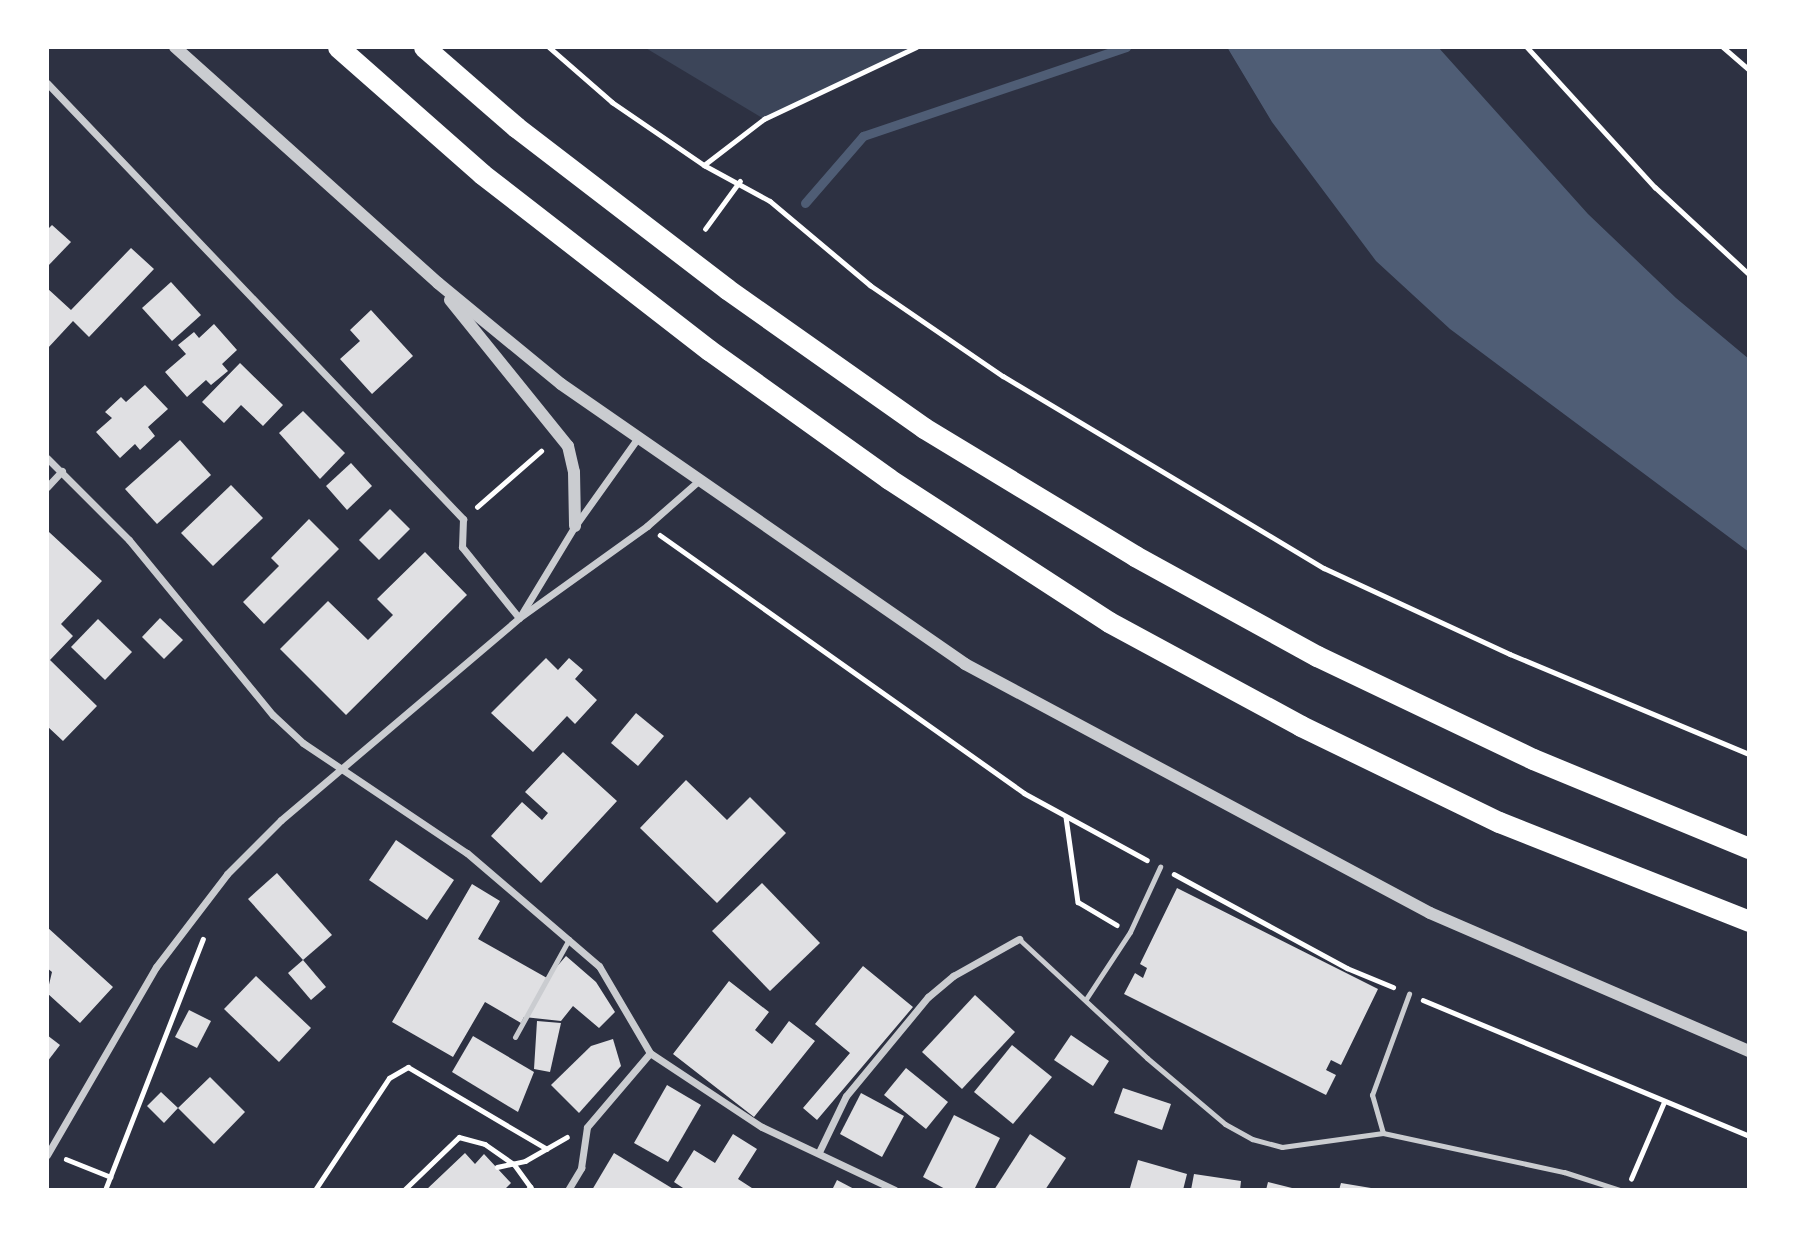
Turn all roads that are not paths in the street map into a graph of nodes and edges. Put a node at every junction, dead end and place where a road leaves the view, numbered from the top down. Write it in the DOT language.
graph roads {
  1 [pos="175,47"];
  2 [pos="338,47"];
  3 [pos="424,47"];
  4 [pos="47,83"];
  5 [pos="438,283"];
  6 [pos="637,439"];
  7 [pos="47,458"];
  8 [pos="62,471"];
  9 [pos="696,482"];
  10 [pos="47,487"];
  11 [pos="575,526"];
  12 [pos="519,618"];
  13 [pos="343,769"];
  14 [pos="1749,848"];
  15 [pos="1160,867"];
  16 [pos="1749,921"];
  17 [pos="569,938"];
  18 [pos="1018,939"];
  19 [pos="1409,994"];
  20 [pos="1086,999"];
  21 [pos="515,1037"];
  22 [pos="1749,1051"];
  23 [pos="650,1053"];
  24 [pos="1383,1133"];
  25 [pos="818,1152"];
  26 [pos="48,1154"];
  27 [pos="568,1190"];
  28 [pos="895,1190"];
  29 [pos="1620,1190"];
  1 -- 5 [label="street"];
  2 -- 16 [label="highway"];
  3 -- 14 [label="highway"];
  4 -- 12 [label="street"];
  5 -- 6 [label="street"];
  5 -- 11 [label="street"];
  6 -- 9 [label="street"];
  6 -- 11 [label="street"];
  7 -- 8 [label="street"];
  8 -- 10 [label="street"];
  8 -- 13 [label="street"];
  9 -- 12 [label="street"];
  9 -- 22 [label="street"];
  11 -- 12 [label="street"];
  12 -- 13 [label="street"];
  13 -- 17 [label="street"];
  13 -- 26 [label="street"];
  15 -- 20 [label="lane"];
  17 -- 21 [label="lane"];
  17 -- 23 [label="street"];
  18 -- 20 [label="lane"];
  18 -- 25 [label="street"];
  19 -- 24 [label="lane"];
  20 -- 24 [label="lane"];
  23 -- 25 [label="street"];
  23 -- 27 [label="street"];
  24 -- 29 [label="lane"];
  25 -- 28 [label="street"];
}
